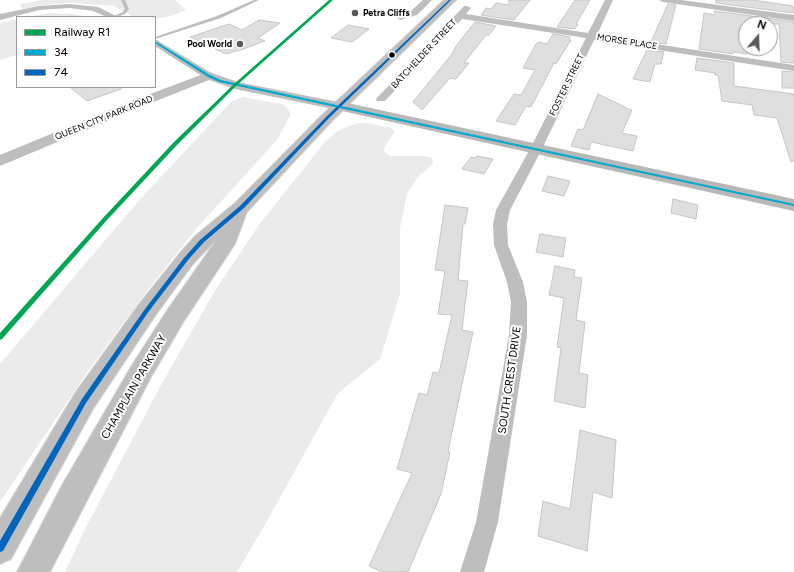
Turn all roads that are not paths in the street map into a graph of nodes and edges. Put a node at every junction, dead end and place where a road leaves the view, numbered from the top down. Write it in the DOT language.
graph roads {
  1 [pos="123,0"];
  2 [pos="257,0"];
  3 [pos="428,0"];
  4 [pos="450,0"];
  5 [pos="609,0"];
  6 [pos="663,0"];
  7 [pos="0,6"];
  8 [pos="467,8"];
  9 [pos="4,16"];
  10 [pos="112,16"];
  11 [pos="116,16"];
  12 [pos="460,16"];
  13 [pos="400,18"];
  14 [pos="794,18"];
  15 [pos="592,36"];
  16 [pos="156,38"];
  17 [pos="156,43"];
  18 [pos="794,68"];
  19 [pos="209,76"];
  20 [pos="382,99"];
  21 [pos="338,106"];
  22 [pos="536,149"];
  23 [pos="0,161"];
  24 [pos="794,205"];
  25 [pos="242,207"];
  26 [pos="0,548"];
  27 [pos="33,572"];
  28 [pos="472,572"];
  1 -- 11 [label="lane"];
  2 -- 16 [label="lane"];
  3 -- 13 [label="street"];
  4 -- 21 [label="main road, CHAMPLAIN PARKWAY"];
  5 -- 15 [label="street, FOSTER STREET"];
  6 -- 14 [label="street"];
  7 -- 9 [label="street"];
  8 -- 12 [label="street, BATCHELDER STREET"];
  9 -- 10 [label="street"];
  12 -- 15 [label="street, MORSE PLACE"];
  12 -- 20 [label="street, BATCHELDER STREET"];
  15 -- 18 [label="street, MORSE PLACE"];
  15 -- 22 [label="street, FOSTER STREET"];
  17 -- 19 [label="street"];
  19 -- 21 [label="street"];
  19 -- 23 [label="street, QUEEN CITY PARK ROAD"];
  21 -- 22 [label="main road"];
  21 -- 25 [label="main road, CHAMPLAIN PARKWAY"];
  22 -- 24 [label="main road"];
  22 -- 28 [label="street, SOUTH CREST DRIVE"];
  25 -- 26 [label="main road, CHAMPLAIN PARKWAY"];
  25 -- 27 [label="main road, CHAMPLAIN PARKWAY"];
}
